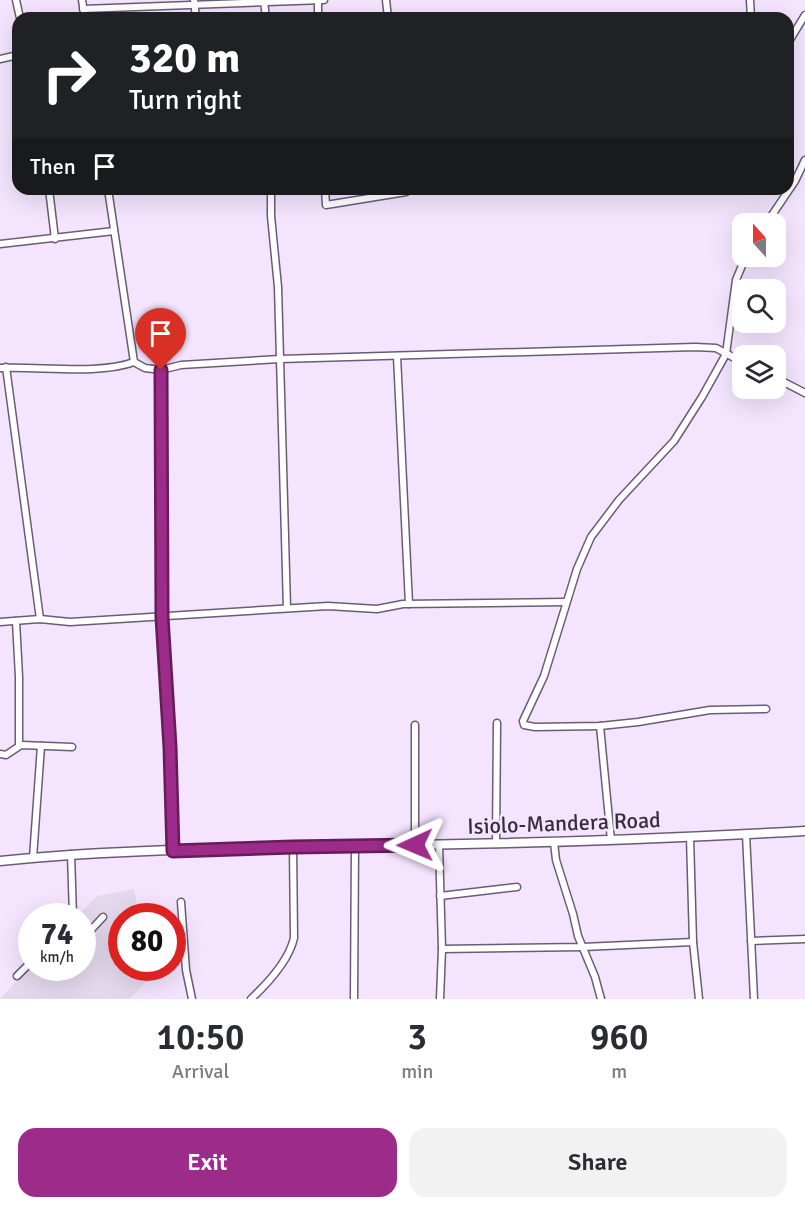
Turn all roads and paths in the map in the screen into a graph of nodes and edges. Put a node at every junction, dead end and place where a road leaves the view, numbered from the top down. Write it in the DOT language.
graph roads {
  1 [pos="82,0"];
  2 [pos="318,0"];
  3 [pos="324,0"];
  4 [pos="264,1"];
  5 [pos="195,2"];
  6 [pos="139,4"];
  7 [pos="83,9"];
  8 [pos="84,12"];
  9 [pos="805,15"];
  10 [pos="794,32"];
  11 [pos="805,160"];
  12 [pos="794,182"];
  13 [pos="50,195"];
  14 [pos="109,195"];
  15 [pos="271,195"];
  16 [pos="325,195"];
  17 [pos="388,195"];
  18 [pos="786,195"];
  19 [pos="773,213"];
  20 [pos="114,231"];
  21 [pos="55,239"];
  22 [pos="0,244"];
  23 [pos="741,267"];
  24 [pos="726,354"];
  25 [pos="397,356"];
  26 [pos="732,357"];
  27 [pos="280,359"];
  28 [pos="134,362"];
  29 [pos="3,367"];
  30 [pos="161,370"];
  31 [pos="786,383"];
  32 [pos="805,393"];
  33 [pos="566,602"];
  34 [pos="409,604"];
  35 [pos="287,608"];
  36 [pos="162,617"];
  37 [pos="40,619"];
  38 [pos="16,621"];
  39 [pos="0,622"];
  40 [pos="766,709"];
  41 [pos="497,723"];
  42 [pos="415,725"];
  43 [pos="600,726"];
  44 [pos="19,746"];
  45 [pos="41,746"];
  46 [pos="72,747"];
  47 [pos="0,754"];
  48 [pos="805,831"];
  49 [pos="746,834"];
  50 [pos="690,837"];
  51 [pos="611,840"];
  52 [pos="554,842"];
  53 [pos="496,844"];
  54 [pos="415,845"];
  55 [pos="439,845"];
  56 [pos="355,846"];
  57 [pos="293,847"];
  58 [pos="173,851"];
  59 [pos="71,854"];
  60 [pos="33,858"];
  61 [pos="0,861"];
  62 [pos="517,887"];
  63 [pos="440,896"];
  64 [pos="181,902"];
  65 [pos="73,903"];
  66 [pos="103,917"];
  67 [pos="96,925"];
  68 [pos="805,939"];
  69 [pos="751,941"];
  70 [pos="693,942"];
  71 [pos="583,947"];
  72 [pos="442,949"];
  73 [pos="192,999"];
  74 [pos="251,999"];
  75 [pos="354,999"];
  76 [pos="440,999"];
  77 [pos="601,999"];
  78 [pos="699,999"];
  79 [pos="754,999"];
  1 -- 7 [label="street"];
  2 -- 3 [label="street"];
  2 -- 4 [label="street"];
  4 -- 5 [label="street"];
  5 -- 6 [label="street"];
  6 -- 7 [label="street"];
  7 -- 8 [label="street"];
  9 -- 10 [label="street"];
  11 -- 12 [label="street"];
  13 -- 21 [label="street"];
  14 -- 20 [label="street"];
  15 -- 27 [label="street"];
  16 -- 17 [label="street"];
  18 -- 19 [label="street"];
  20 -- 21 [label="street"];
  20 -- 28 [label="street"];
  21 -- 22 [label="street"];
  23 -- 24 [label="street"];
  24 -- 25 [label="street"];
  24 -- 26 [label="street"];
  24 -- 33 [label="street"];
  25 -- 27 [label="street"];
  25 -- 34 [label="street"];
  27 -- 30 [label="street"];
  27 -- 35 [label="street"];
  28 -- 29 [label="street"];
  28 -- 30 [label="street"];
  29 -- 37 [label="street"];
  30 -- 36 [label="street"];
  31 -- 32 [label="street"];
  33 -- 34 [label="street"];
  33 -- 43 [label="street"];
  34 -- 35 [label="street"];
  35 -- 36 [label="street"];
  36 -- 37 [label="street"];
  36 -- 58 [label="street"];
  37 -- 38 [label="street"];
  38 -- 39 [label="street"];
  38 -- 44 [label="street"];
  40 -- 43 [label="street"];
  41 -- 53 [label="street"];
  42 -- 54 [label="street"];
  43 -- 51 [label="street"];
  44 -- 45 [label="street"];
  44 -- 47 [label="street"];
  45 -- 46 [label="street"];
  45 -- 60 [label="street"];
  48 -- 49 [label="highway, Isiolo-Mandera Road"];
  49 -- 50 [label="highway, Isiolo-Mandera Road"];
  49 -- 69 [label="street"];
  50 -- 51 [label="highway, Isiolo-Mandera Road"];
  50 -- 70 [label="street"];
  51 -- 52 [label="highway, Isiolo-Mandera Road"];
  52 -- 53 [label="highway, Isiolo-Mandera Road"];
  52 -- 71 [label="street"];
  53 -- 55 [label="highway, Isiolo-Mandera Road"];
  54 -- 55 [label="highway, Isiolo-Mandera Road"];
  54 -- 56 [label="highway, Isiolo-Mandera Road"];
  55 -- 63 [label="street"];
  56 -- 57 [label="highway, Isiolo-Mandera Road"];
  56 -- 75 [label="street"];
  57 -- 58 [label="highway, Isiolo-Mandera Road"];
  57 -- 74 [label="street"];
  58 -- 59 [label="highway, Isiolo-Mandera Road"];
  59 -- 60 [label="highway, Isiolo-Mandera Road"];
  59 -- 65 [label="street"];
  60 -- 61 [label="highway, Isiolo-Mandera Road"];
  62 -- 63 [label="street"];
  63 -- 72 [label="street"];
  64 -- 73 [label="street"];
  66 -- 67 [label="street"];
  68 -- 69 [label="street"];
  69 -- 79 [label="street"];
  70 -- 71 [label="street"];
  70 -- 78 [label="street"];
  71 -- 72 [label="street"];
  71 -- 77 [label="street"];
  72 -- 76 [label="street"];
}
